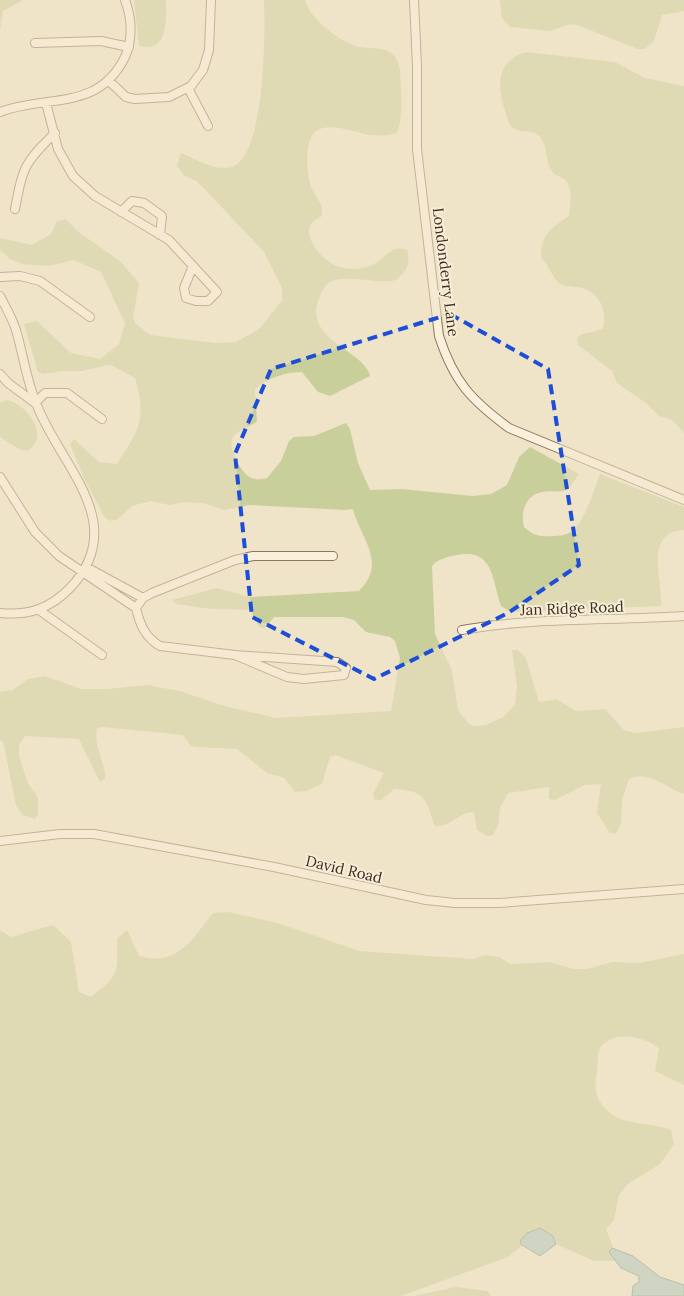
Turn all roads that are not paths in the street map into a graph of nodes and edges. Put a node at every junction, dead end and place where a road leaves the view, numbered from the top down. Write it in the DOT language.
graph roads {
  1 [pos="125,0"];
  2 [pos="211,0"];
  3 [pos="414,0"];
  4 [pos="35,44"];
  5 [pos="129,47"];
  6 [pos="108,80"];
  7 [pos="188,88"];
  8 [pos="46,103"];
  9 [pos="0,112"];
  10 [pos="208,126"];
  11 [pos="55,133"];
  12 [pos="15,209"];
  13 [pos="121,212"];
  14 [pos="160,235"];
  15 [pos="194,266"];
  16 [pos="0,276"];
  17 [pos="0,296"];
  18 [pos="90,317"];
  19 [pos="0,374"];
  20 [pos="35,403"];
  21 [pos="102,419"];
  22 [pos="0,477"];
  23 [pos="684,500"];
  24 [pos="333,556"];
  25 [pos="85,570"];
  26 [pos="143,598"];
  27 [pos="136,608"];
  28 [pos="39,610"];
  29 [pos="0,613"];
  30 [pos="684,616"];
  31 [pos="462,630"];
  32 [pos="102,655"];
  33 [pos="235,655"];
  34 [pos="0,841"];
  35 [pos="684,889"];
  1 -- 5 [label="street"];
  2 -- 7 [label="street"];
  3 -- 23 [label="street, Londonderry Lane"];
  4 -- 5 [label="street"];
  5 -- 6 [label="street"];
  6 -- 7 [label="street"];
  6 -- 8 [label="street"];
  7 -- 10 [label="street"];
  8 -- 9 [label="street"];
  8 -- 11 [label="street"];
  11 -- 12 [label="street"];
  11 -- 13 [label="street"];
  13 -- 14 [label="street"];
  13 -- 14 [label="street"];
  14 -- 15 [label="street"];
  15 -- 15 [label="street"];
  16 -- 18 [label="street"];
  17 -- 20 [label="street"];
  19 -- 20 [label="street"];
  20 -- 21 [label="street"];
  20 -- 25 [label="street"];
  22 -- 25 [label="street"];
  24 -- 26 [label="street"];
  25 -- 26 [label="street"];
  25 -- 27 [label="street"];
  25 -- 28 [label="street"];
  26 -- 27 [label="street"];
  27 -- 33 [label="street"];
  28 -- 29 [label="street"];
  28 -- 32 [label="street"];
  30 -- 31 [label="street, Jan Ridge Road"];
  33 -- 33 [label="street"];
  34 -- 35 [label="street, David Road"];
}
